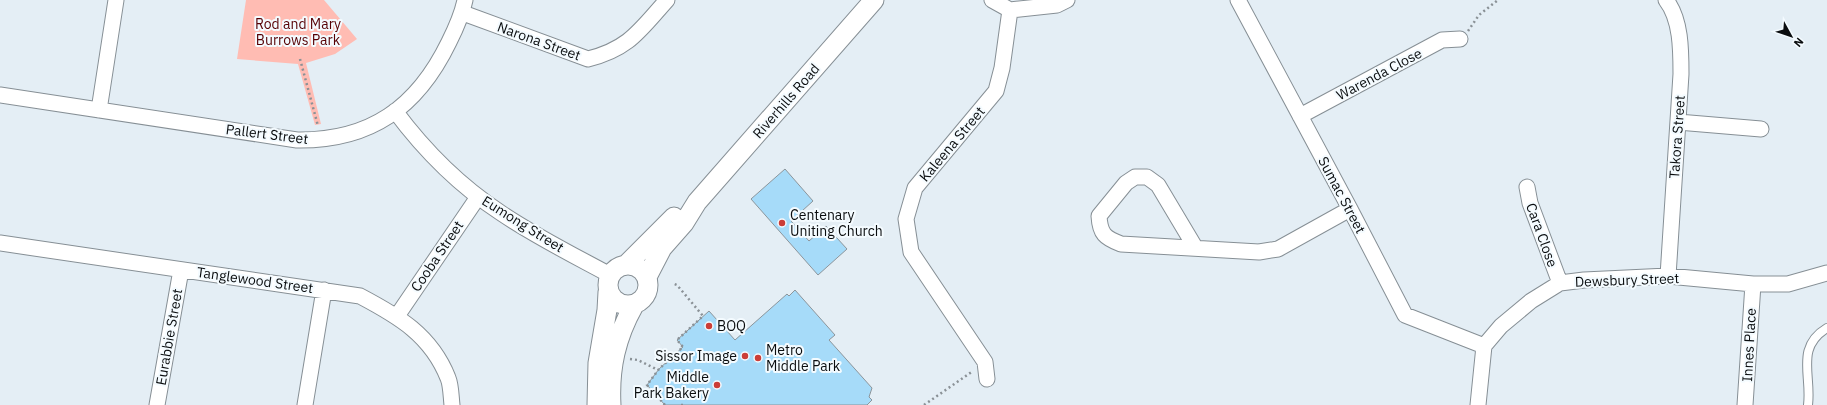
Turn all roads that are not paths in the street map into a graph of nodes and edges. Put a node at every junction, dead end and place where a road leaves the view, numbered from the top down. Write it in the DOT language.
graph roads {
  1 [pos="116,0"];
  2 [pos="667,0"];
  3 [pos="874,0"];
  4 [pos="992,0"];
  5 [pos="1067,0"];
  6 [pos="1238,0"];
  7 [pos="1666,0"];
  8 [pos="464,6"];
  9 [pos="1010,10"];
  10 [pos="1460,40"];
  11 [pos="0,95"];
  12 [pos="100,110"];
  13 [pos="395,111"];
  14 [pos="1300,116"];
  15 [pos="1678,122"];
  16 [pos="1761,128"];
  17 [pos="1526,187"];
  18 [pos="478,197"];
  19 [pos="697,202"];
  20 [pos="1350,209"];
  21 [pos="0,243"];
  22 [pos="1194,247"];
  23 [pos="626,265"];
  24 [pos="181,270"];
  25 [pos="1668,276"];
  26 [pos="647,277"];
  27 [pos="1826,277"];
  28 [pos="1560,283"];
  29 [pos="609,284"];
  30 [pos="1753,284"];
  31 [pos="324,290"];
  32 [pos="634,305"];
  33 [pos="397,316"];
  34 [pos="1827,328"];
  35 [pos="1484,346"];
  36 [pos="987,379"];
  37 [pos="157,405"];
  38 [pos="305,405"];
  39 [pos="452,405"];
  40 [pos="597,405"];
  41 [pos="611,405"];
  42 [pos="1478,405"];
  43 [pos="1745,405"];
  44 [pos="1808,405"];
  1 -- 12 [label="street"];
  2 -- 8 [label="street, Narona Street"];
  3 -- 19 [label="street, Riverhills Road"];
  4 -- 9 [label="street"];
  5 -- 9 [label="street"];
  6 -- 14 [label="street, Sumac Street"];
  7 -- 15 [label="street, Takora Street"];
  8 -- 13 [label="street, Pallert Street"];
  9 -- 36 [label="street, Kaleena Street"];
  10 -- 14 [label="street, Warenda Close"];
  11 -- 12 [label="street, Pallert Street"];
  12 -- 13 [label="street, Pallert Street"];
  13 -- 18 [label="street, Eumong Street"];
  14 -- 20 [label="street, Sumac Street"];
  15 -- 16 [label="street"];
  15 -- 25 [label="street, Takora Street"];
  17 -- 28 [label="street, Cara Close"];
  18 -- 29 [label="street, Eumong Street"];
  18 -- 33 [label="street, Cooba Street"];
  19 -- 23 [label="street, Riverhills Road"];
  19 -- 26 [label="street, Riverhills Road"];
  20 -- 22 [label="street"];
  20 -- 35 [label="street, Sumac Street"];
  21 -- 24 [label="street, Tanglewood Street"];
  22 -- 22 [label="street"];
  23 -- 26 [label="street"];
  23 -- 29 [label="street"];
  24 -- 31 [label="street, Tanglewood Street"];
  24 -- 37 [label="street, Eurabbie Street"];
  25 -- 28 [label="street, Dewsbury Street"];
  25 -- 30 [label="street, Dewsbury Street"];
  26 -- 32 [label="street"];
  27 -- 30 [label="street, Dewsbury Street"];
  28 -- 35 [label="street, Dewsbury Street"];
  29 -- 32 [label="street"];
  29 -- 40 [label="street"];
  30 -- 43 [label="street, Innes Place"];
  31 -- 33 [label="street, Tanglewood Street"];
  31 -- 38 [label="street"];
  32 -- 41 [label="street"];
  33 -- 39 [label="street, Tanglewood Street"];
  34 -- 44 [label="lane"];
  35 -- 42 [label="street"];
}
